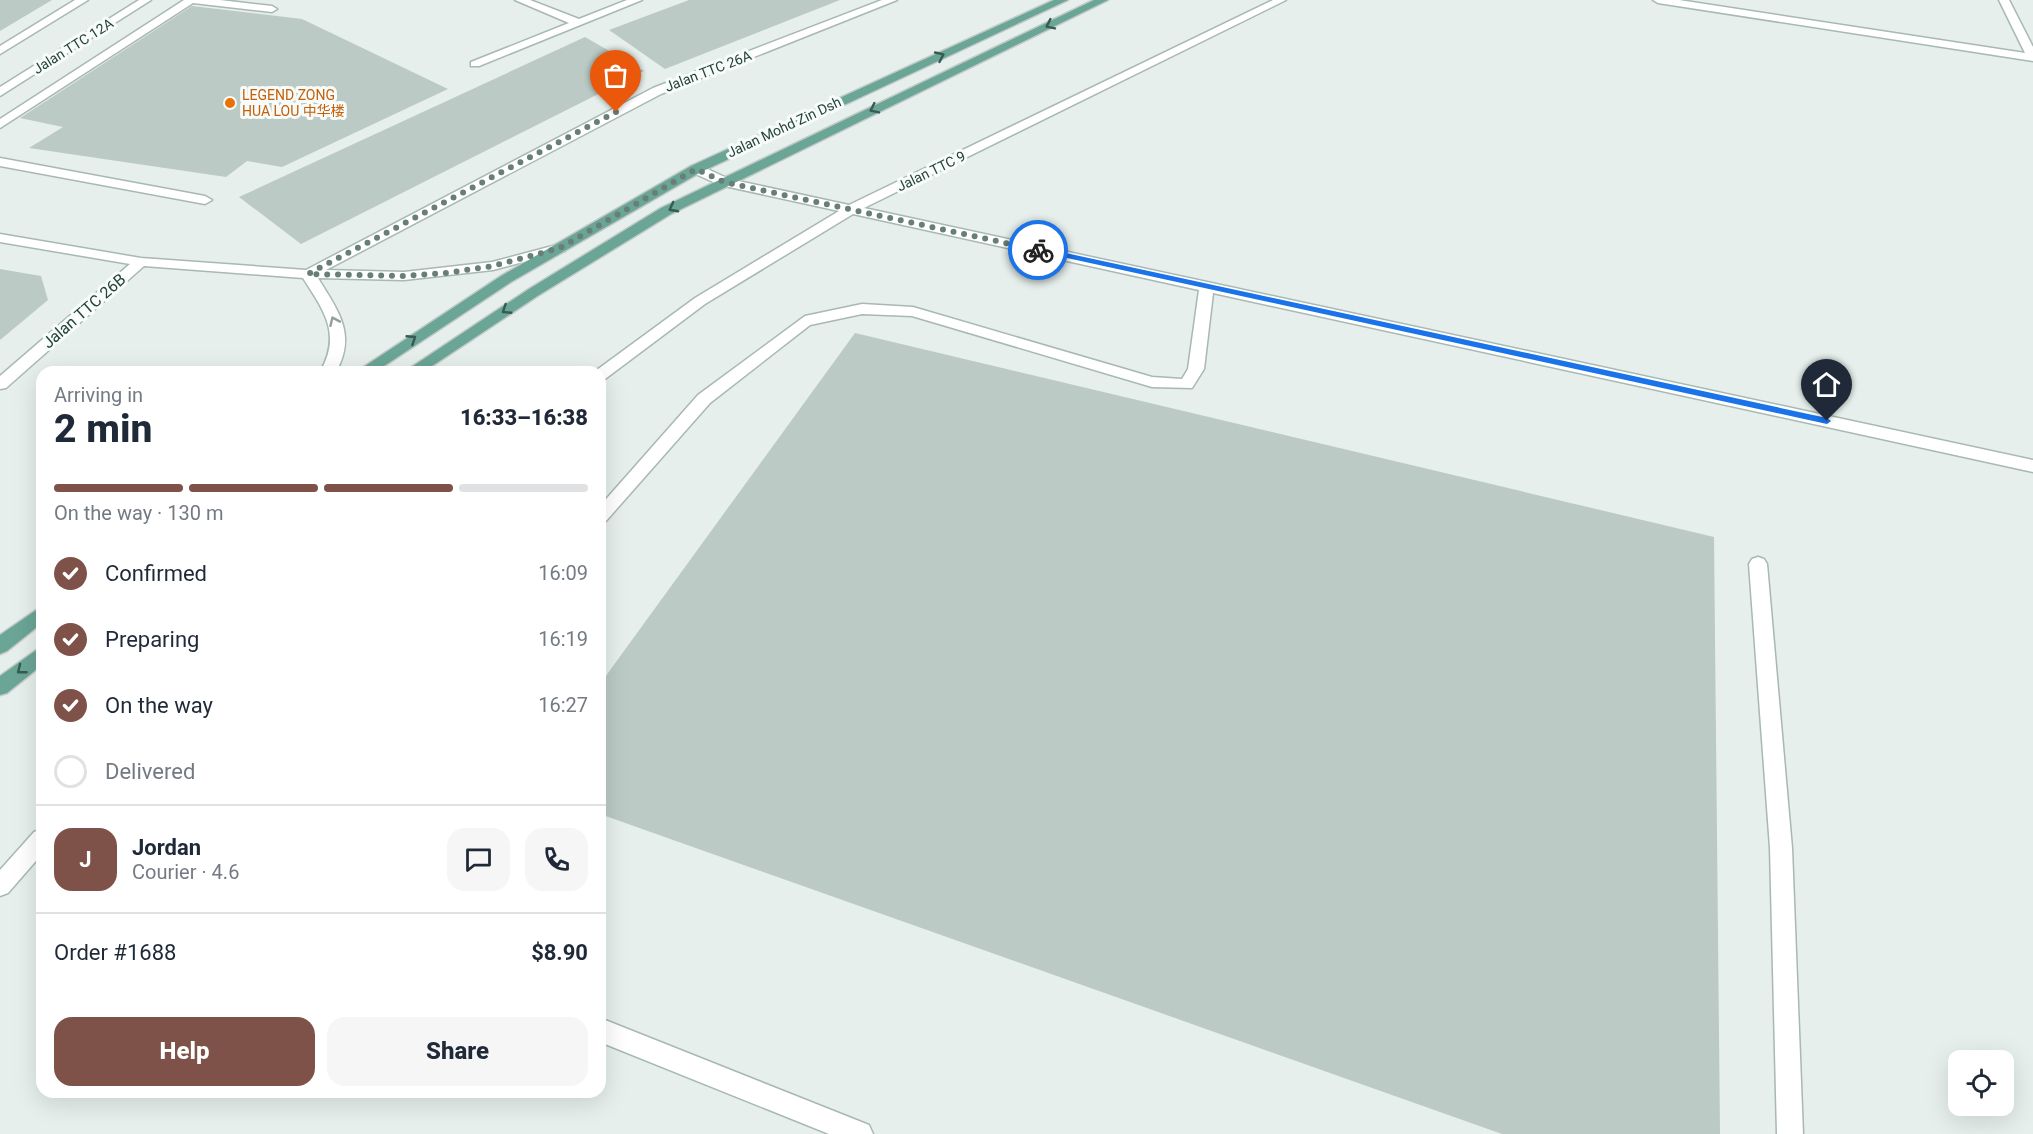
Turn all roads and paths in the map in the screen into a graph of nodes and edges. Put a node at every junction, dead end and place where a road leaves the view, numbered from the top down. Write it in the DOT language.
graph roads {
  1 [pos="83,0"];
  2 [pos="146,0"];
  3 [pos="520,0"];
  4 [pos="637,0"];
  5 [pos="892,0"];
  6 [pos="1063,0"];
  7 [pos="1103,0"];
  8 [pos="1281,0"];
  9 [pos="1658,0"];
  10 [pos="2004,0"];
  11 [pos="272,9"];
  12 [pos="579,23"];
  13 [pos="0,51"];
  14 [pos="2033,58"];
  15 [pos="475,64"];
  16 [pos="0,92"];
  17 [pos="0,124"];
  18 [pos="0,162"];
  19 [pos="696,169"];
  20 [pos="724,182"];
  21 [pos="205,201"];
  22 [pos="851,209"];
  23 [pos="0,238"];
  24 [pos="560,248"];
  25 [pos="141,262"];
  26 [pos="308,274"];
  27 [pos="1207,286"];
  28 [pos="333,366"];
  29 [pos="373,366"];
  30 [pos="421,366"];
  31 [pos="606,371"];
  32 [pos="0,384"];
  33 [pos="2033,466"];
  34 [pos="606,510"];
  35 [pos="1758,564"];
  36 [pos="36,618"];
  37 [pos="0,646"];
  38 [pos="36,659"];
  39 [pos="0,687"];
  40 [pos="36,851"];
  41 [pos="0,886"];
  42 [pos="606,1032"];
  43 [pos="860,1134"];
  44 [pos="1790,1134"];
  1 -- 13 [label="street"];
  2 -- 16 [label="street, Jalan TTC 12A"];
  3 -- 12 [label="street"];
  4 -- 12 [label="street"];
  5 -- 26 [label="street, Jalan TTC 26A"];
  19 -- 6 [label="main road, Jalan Mohd Zin Dsh, one-way"];
  7 -- 20 [label="main road, Jalan Mohd Zin Dsh, one-way"];
  8 -- 22 [label="street, Jalan TTC 9"];
  9 -- 14 [label="street"];
  10 -- 14 [label="street"];
  11 -- 17 [label="street"];
  12 -- 15 [label="street"];
  18 -- 21 [label="street"];
  19 -- 20 [label="street"];
  19 -- 24 [label="main road, Jalan Mohd Zin Dsh"];
  20 -- 22 [label="street"];
  20 -- 30 [label="main road, Jalan Mohd Zin Dsh, one-way"];
  22 -- 27 [label="street"];
  22 -- 31 [label="street, Jalan TTC 9"];
  23 -- 25 [label="street"];
  24 -- 26 [label="street"];
  29 -- 24 [label="main road, Jalan Mohd Zin Dsh, one-way"];
  25 -- 26 [label="street"];
  25 -- 32 [label="street, Jalan TTC 26B"];
  28 -- 26 [label="street, one-way"];
  27 -- 33 [label="street"];
  27 -- 34 [label="street"];
  35 -- 44 [label="street"];
  36 -- 37 [label="main road"];
  38 -- 39 [label="main road, one-way"];
  40 -- 41 [label="street"];
  42 -- 43 [label="street"];
}
